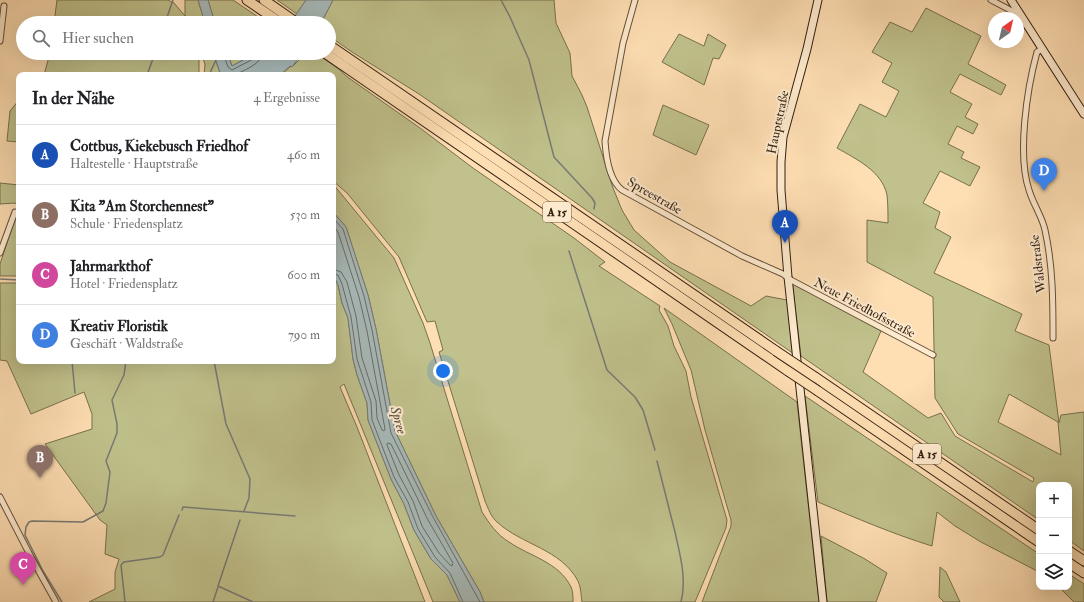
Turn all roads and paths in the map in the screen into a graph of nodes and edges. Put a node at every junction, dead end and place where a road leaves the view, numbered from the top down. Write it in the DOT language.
graph roads {
  1 [pos="247,0"];
  2 [pos="264,0"];
  3 [pos="634,0"];
  4 [pos="818,0"];
  5 [pos="991,0"];
  6 [pos="1010,0"];
  7 [pos="4,6"];
  8 [pos="1014,12"];
  9 [pos="1018,12"];
  10 [pos="271,16"];
  11 [pos="287,16"];
  12 [pos="1024,21"];
  13 [pos="0,41"];
  14 [pos="336,50"];
  15 [pos="1042,50"];
  16 [pos="335,60"];
  17 [pos="1084,114"];
  18 [pos="15,212"];
  19 [pos="0,253"];
  20 [pos="788,277"];
  21 [pos="1053,338"];
  22 [pos="933,355"];
  23 [pos="0,496"];
  24 [pos="1036,528"];
  25 [pos="1036,540"];
  26 [pos="1072,553"];
  27 [pos="1084,561"];
  28 [pos="1072,565"];
  29 [pos="1084,573"];
  30 [pos="56,602"];
  31 [pos="823,602"];
  1 -- 10 [label="highway"];
  2 -- 11 [label="highway"];
  3 -- 20 [label="street, Spreestraße"];
  4 -- 20 [label="street, Hauptstraße"];
  5 -- 8 [label="street"];
  6 -- 9 [label="street"];
  7 -- 13 [label="street"];
  12 -- 15 [label="street"];
  14 -- 24 [label="highway, A 15, bridge"];
  15 -- 17 [label="street"];
  15 -- 21 [label="street, Waldstraße"];
  16 -- 25 [label="highway, A 15, bridge"];
  18 -- 19 [label="street"];
  20 -- 22 [label="street, Neue Friedhofsstraße"];
  20 -- 31 [label="street, Hauptstraße"];
  23 -- 30 [label="street"];
  26 -- 27 [label="highway"];
  28 -- 29 [label="highway"];
}
